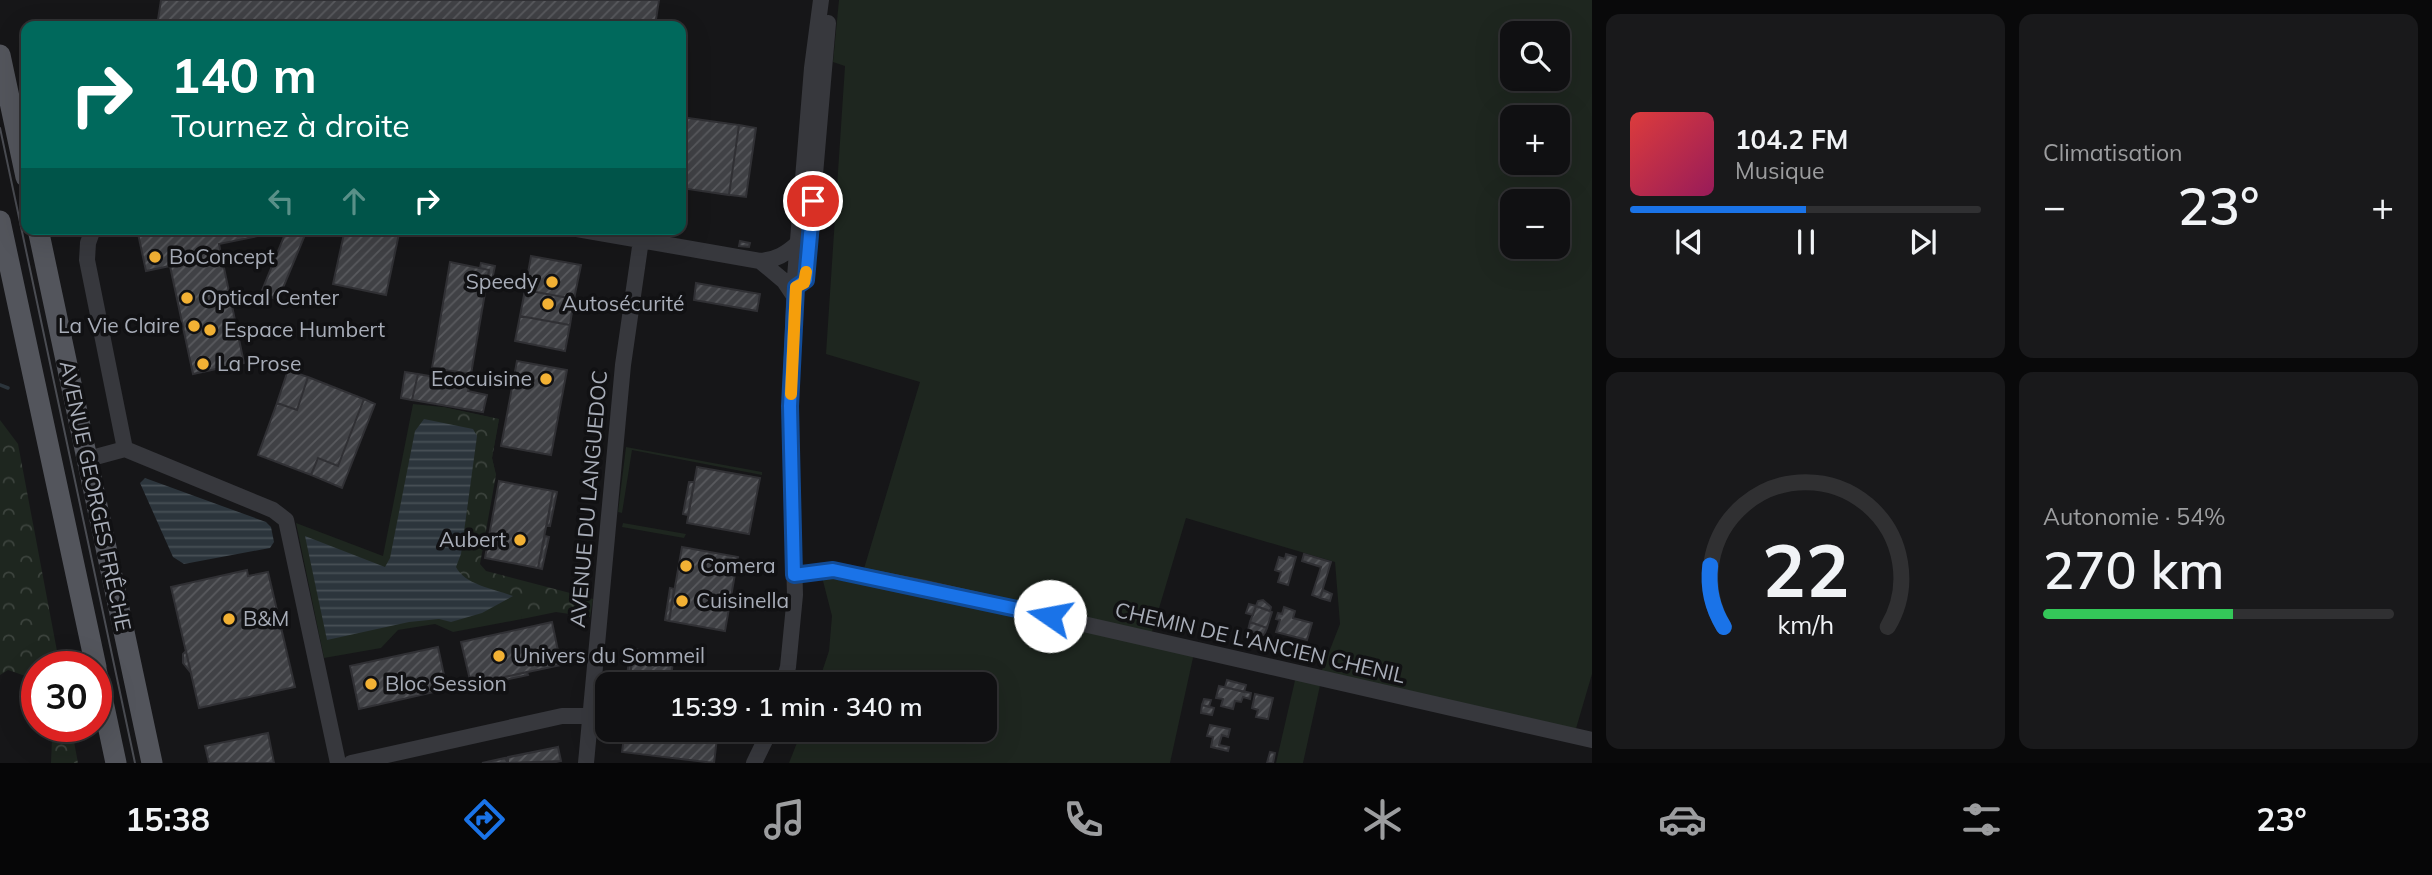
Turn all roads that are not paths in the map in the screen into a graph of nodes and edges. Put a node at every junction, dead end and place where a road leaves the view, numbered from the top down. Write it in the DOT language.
graph roads {
  1 [pos="823,0"];
  2 [pos="0,55"];
  3 [pos="21,154"];
  4 [pos="0,221"];
  5 [pos="39,235"];
  6 [pos="91,235"];
  7 [pos="612,235"];
  8 [pos="642,240"];
  9 [pos="798,243"];
  10 [pos="765,260"];
  11 [pos="795,288"];
  12 [pos="125,449"];
  13 [pos="88,458"];
  14 [pos="794,575"];
  15 [pos="92,651"];
  16 [pos="787,672"];
  17 [pos="590,716"];
  18 [pos="1592,740"];
  19 [pos="112,742"];
  20 [pos="765,742"];
  21 [pos="769,742"];
  22 [pos="116,763"];
  23 [pos="152,763"];
  24 [pos="338,763"];
  25 [pos="351,763"];
  26 [pos="586,763"];
  27 [pos="754,763"];
  28 [pos="766,763"];
  1 -- 9 [label="street"];
  1 -- 11 [label="street"];
  2 -- 3 [label="main road"];
  4 -- 15 [label="main road, AVENUE GEORGES FRÊCHE"];
  5 -- 13 [label="main road, AVENUE GEORGES FRÊCHE"];
  6 -- 12 [label="street"];
  7 -- 8 [label="street"];
  8 -- 10 [label="street"];
  8 -- 17 [label="street, AVENUE DU LANGUEDOC"];
  9 -- 10 [label="street"];
  9 -- 11 [label="street"];
  10 -- 11 [label="street"];
  10 -- 11 [label="street"];
  11 -- 14 [label="street"];
  12 -- 13 [label="street"];
  12 -- 24 [label="street"];
  13 -- 23 [label="main road, AVENUE GEORGES FRÊCHE"];
  14 -- 16 [label="street"];
  14 -- 18 [label="street, CHEMIN DE L'ANCIEN CHENIL"];
  17 -- 25 [label="street"];
  17 -- 26 [label="street, AVENUE DU LANGUEDOC"];
  19 -- 22 [label="main road, AVENUE GEORGES FRÊCHE"];
  20 -- 27 [label="street"];
  21 -- 28 [label="street"];
}
